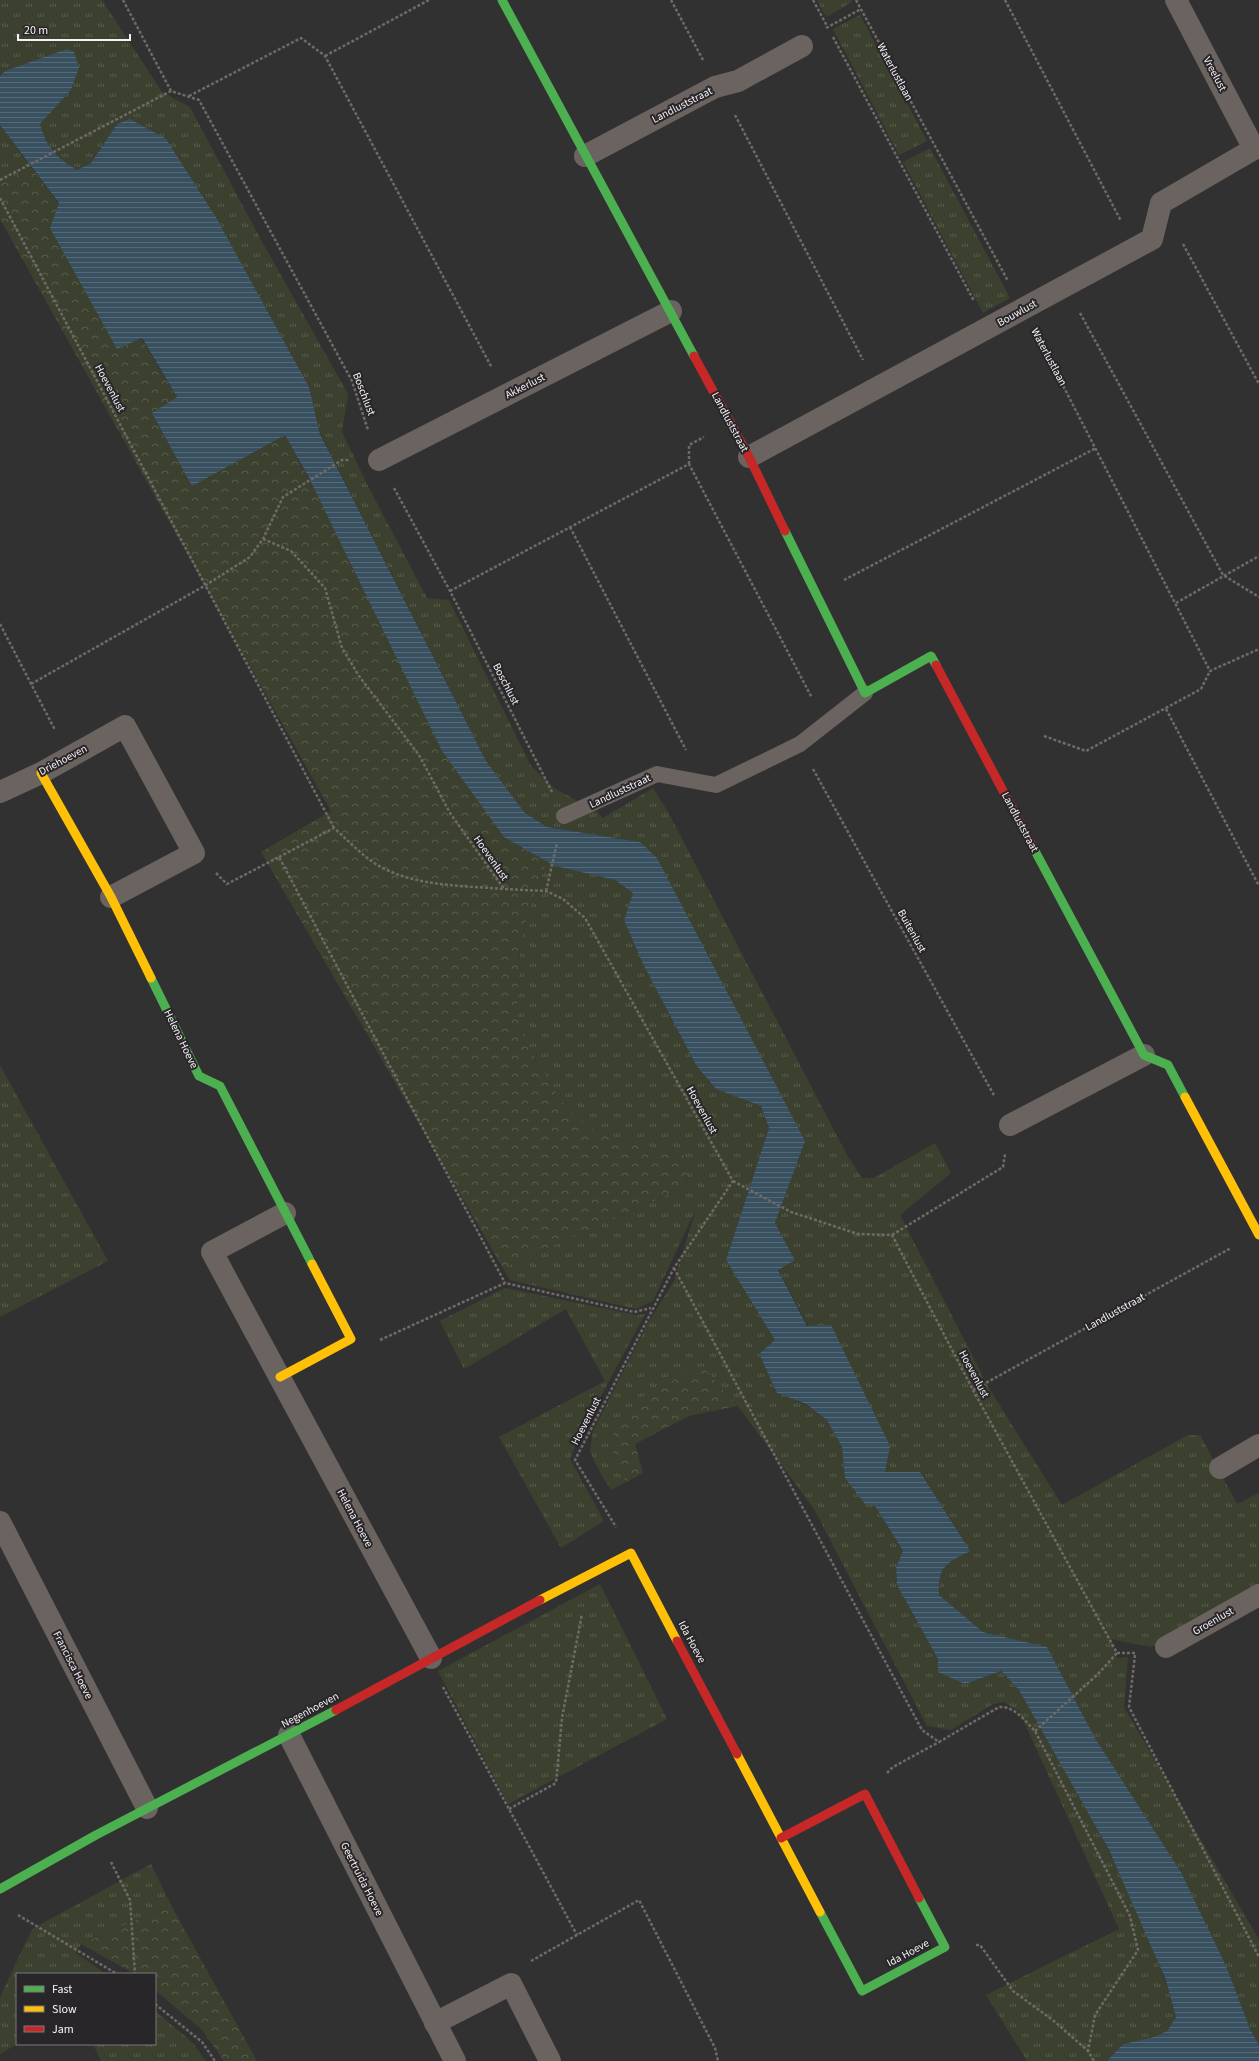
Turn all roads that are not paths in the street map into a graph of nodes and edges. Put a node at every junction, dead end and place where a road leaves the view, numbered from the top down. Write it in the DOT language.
graph roads {
  1 [pos="502,0"];
  2 [pos="1176,0"];
  3 [pos="802,46"];
  4 [pos="1256,147"];
  5 [pos="585,156"];
  6 [pos="670,311"];
  7 [pos="749,458"];
  8 [pos="378,460"];
  9 [pos="865,693"];
  10 [pos="41,772"];
  11 [pos="0,792"];
  12 [pos="564,816"];
  13 [pos="111,897"];
  14 [pos="1144,1055"];
  15 [pos="1010,1125"];
  16 [pos="285,1213"];
  17 [pos="1258,1234"];
  18 [pos="280,1377"];
  19 [pos="1259,1445"];
  20 [pos="1220,1468"];
  21 [pos="0,1522"];
  22 [pos="631,1553"];
  23 [pos="1259,1594"];
  24 [pos="1166,1647"];
  25 [pos="430,1659"];
  26 [pos="289,1735"];
  27 [pos="147,1808"];
  28 [pos="782,1838"];
  29 [pos="0,1889"];
  30 [pos="436,2023"];
  31 [pos="455,2061"];
  32 [pos="550,2061"];
  1 -- 5 [label="street, Landluststraat"];
  2 -- 4 [label="street, Vreelust"];
  3 -- 5 [label="street, Landluststraat"];
  4 -- 7 [label="street, Bouwlust"];
  5 -- 6 [label="street, Landluststraat"];
  6 -- 7 [label="street, Landluststraat"];
  6 -- 8 [label="street, Akkerlust"];
  7 -- 9 [label="street, Landluststraat"];
  9 -- 12 [label="lane, Landluststraat"];
  9 -- 14 [label="street, Landluststraat"];
  10 -- 11 [label="street, Driehoeven"];
  10 -- 13 [label="street, Helena Hoeve"];
  10 -- 13 [label="street, Driehoeven"];
  13 -- 16 [label="street, Helena Hoeve"];
  14 -- 15 [label="street"];
  14 -- 17 [label="street"];
  16 -- 18 [label="street, Helena Hoeve"];
  16 -- 18 [label="street, Helena Hoeve"];
  18 -- 25 [label="street, Helena Hoeve"];
  19 -- 20 [label="street"];
  21 -- 27 [label="street, Francisca Hoeve"];
  22 -- 25 [label="street, Negenhoeven"];
  22 -- 28 [label="street, Ida Hoeve"];
  23 -- 24 [label="street, Groenlust"];
  25 -- 26 [label="street, Negenhoeven"];
  26 -- 27 [label="street, Negenhoeven"];
  26 -- 30 [label="street, Geertruida Hoeve"];
  27 -- 29 [label="street, Negenhoeven"];
  28 -- 28 [label="street, Ida Hoeve"];
  30 -- 31 [label="street, Geertruida Hoeve"];
  30 -- 32 [label="street"];
}
